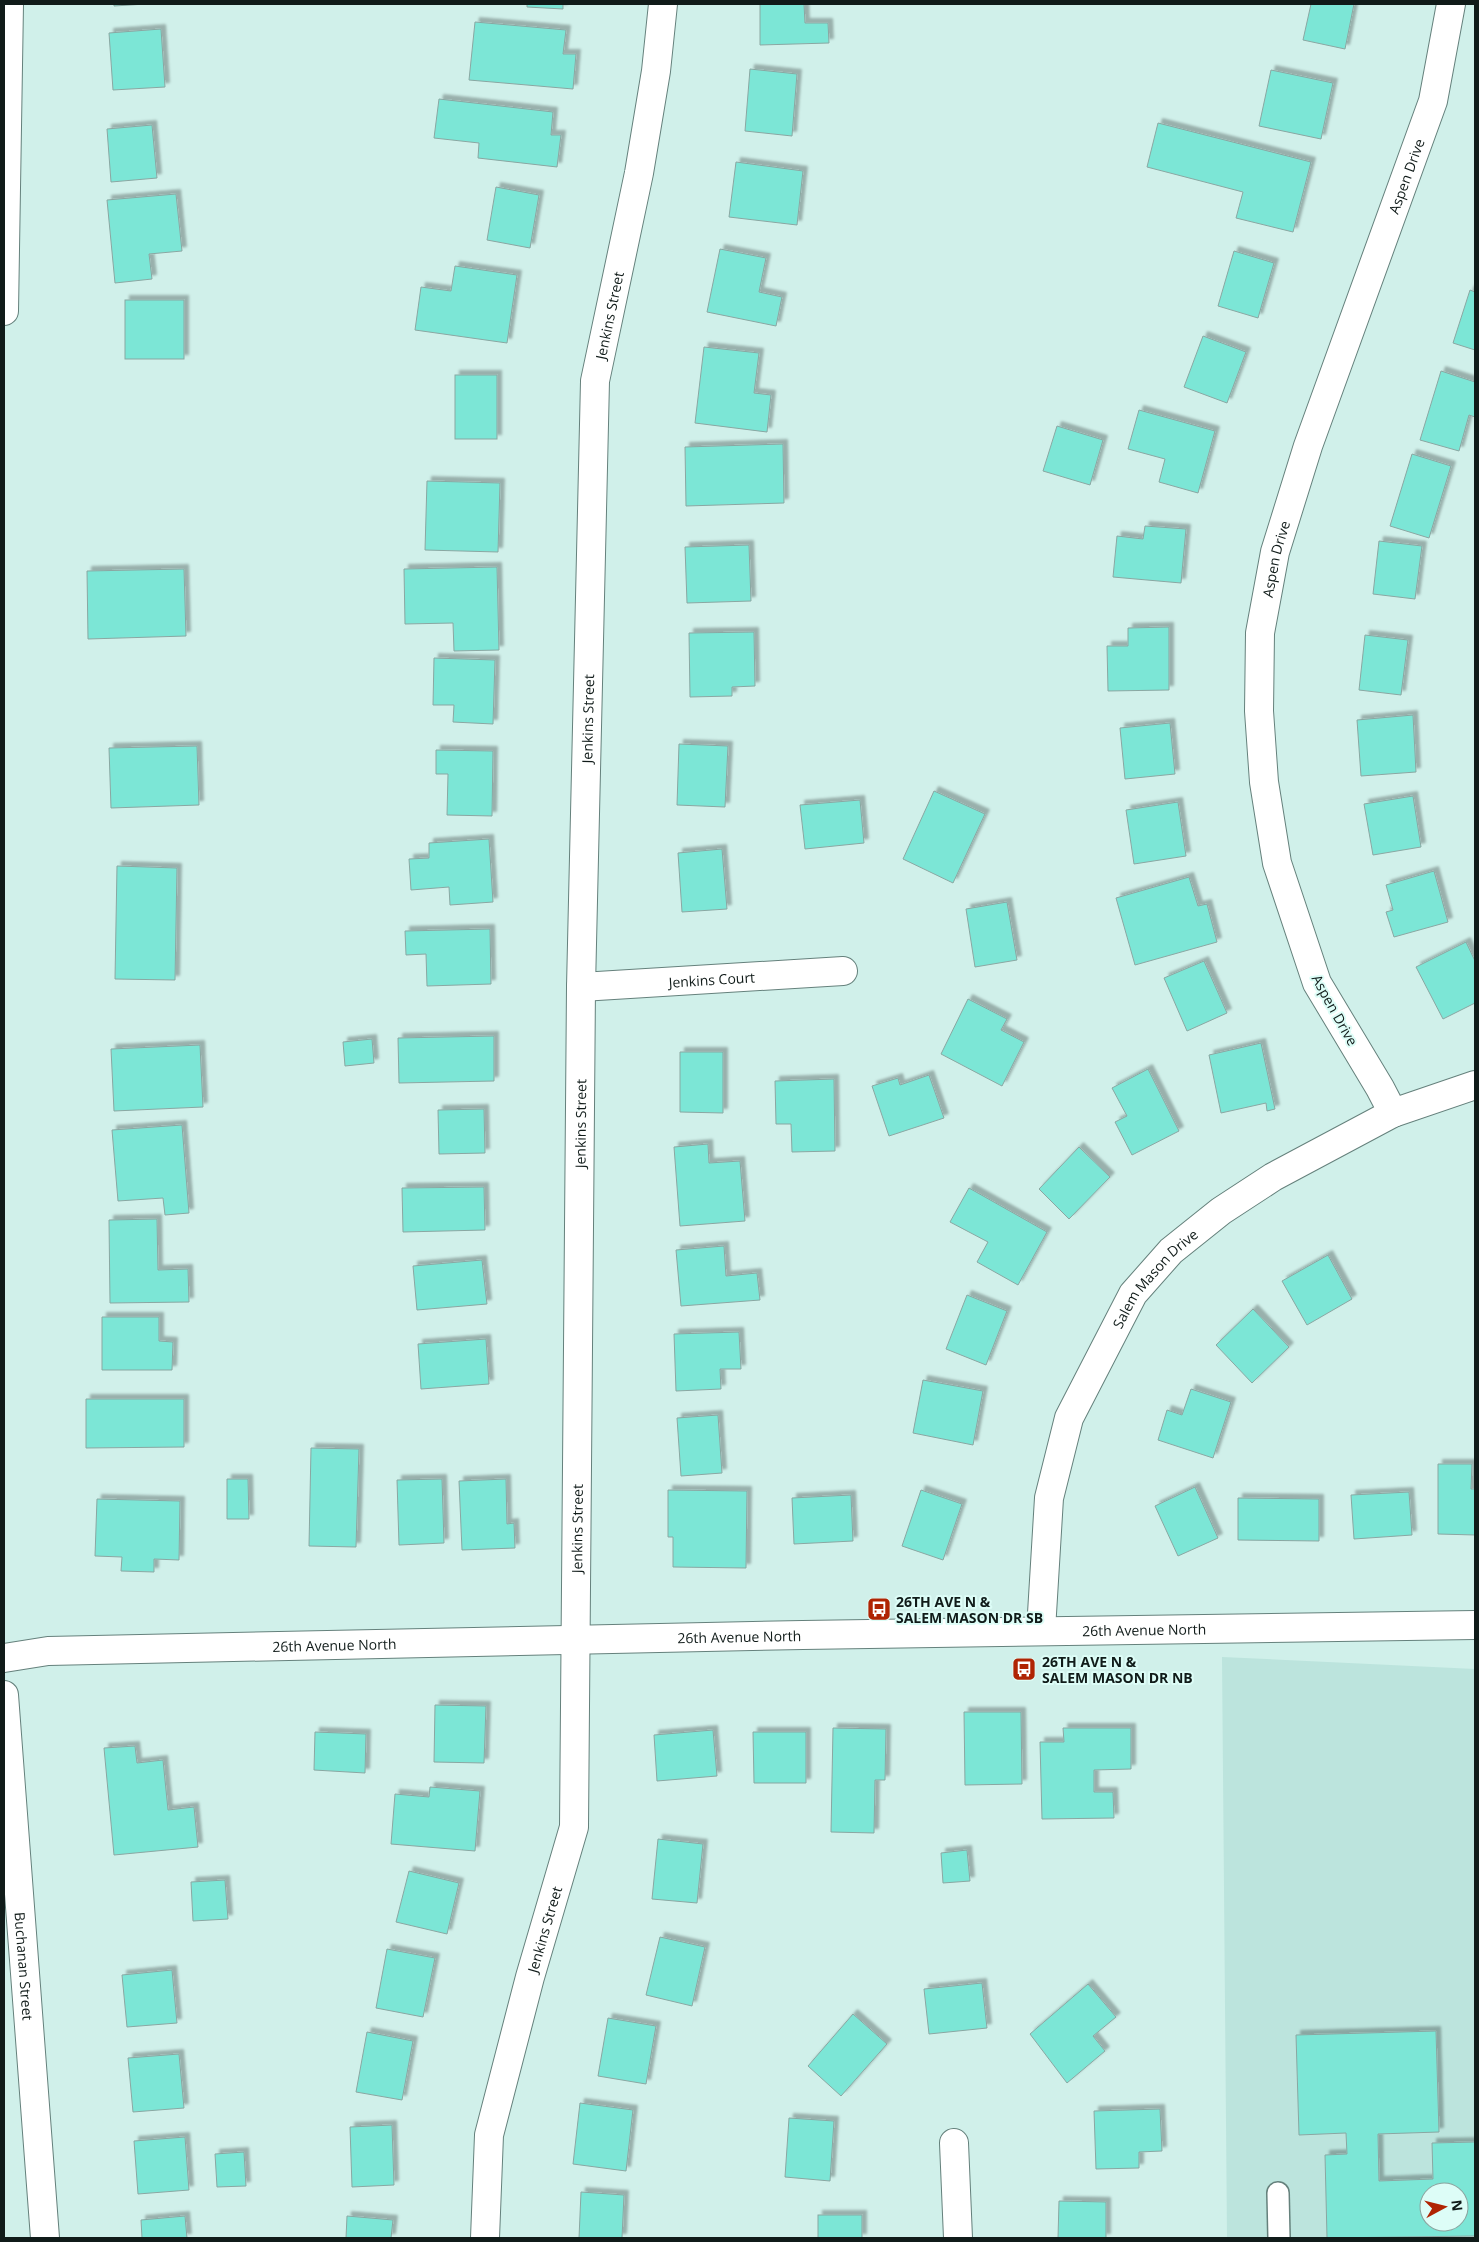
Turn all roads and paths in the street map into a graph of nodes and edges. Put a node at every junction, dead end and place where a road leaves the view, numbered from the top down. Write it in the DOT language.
graph roads {
  1 [pos="9,4"];
  2 [pos="663,4"];
  3 [pos="1451,4"];
  4 [pos="4,310"];
  5 [pos="843,971"];
  6 [pos="581,987"];
  7 [pos="1475,1085"];
  8 [pos="1393,1113"];
  9 [pos="1475,1625"];
  10 [pos="1041,1630"];
  11 [pos="575,1639"];
  12 [pos="4,1658"];
  13 [pos="4,1695"];
  14 [pos="954,2143"];
  15 [pos="1278,2193"];
  16 [pos="45,2238"];
  17 [pos="485,2238"];
  18 [pos="958,2238"];
  19 [pos="1279,2238"];
  1 -- 4 [label="street"];
  2 -- 6 [label="street, Jenkins Street"];
  3 -- 8 [label="street, Aspen Drive"];
  5 -- 6 [label="street, Jenkins Court"];
  6 -- 11 [label="street, Jenkins Street"];
  7 -- 8 [label="street, Salem Mason Drive"];
  8 -- 10 [label="street, Salem Mason Drive"];
  9 -- 10 [label="street, 26th Avenue North"];
  10 -- 11 [label="street, 26th Avenue North"];
  11 -- 12 [label="street, 26th Avenue North"];
  11 -- 17 [label="street, Jenkins Street"];
  13 -- 16 [label="street, Buchanan Street"];
  14 -- 18 [label="street"];
  15 -- 19 [label="lane"];
}
